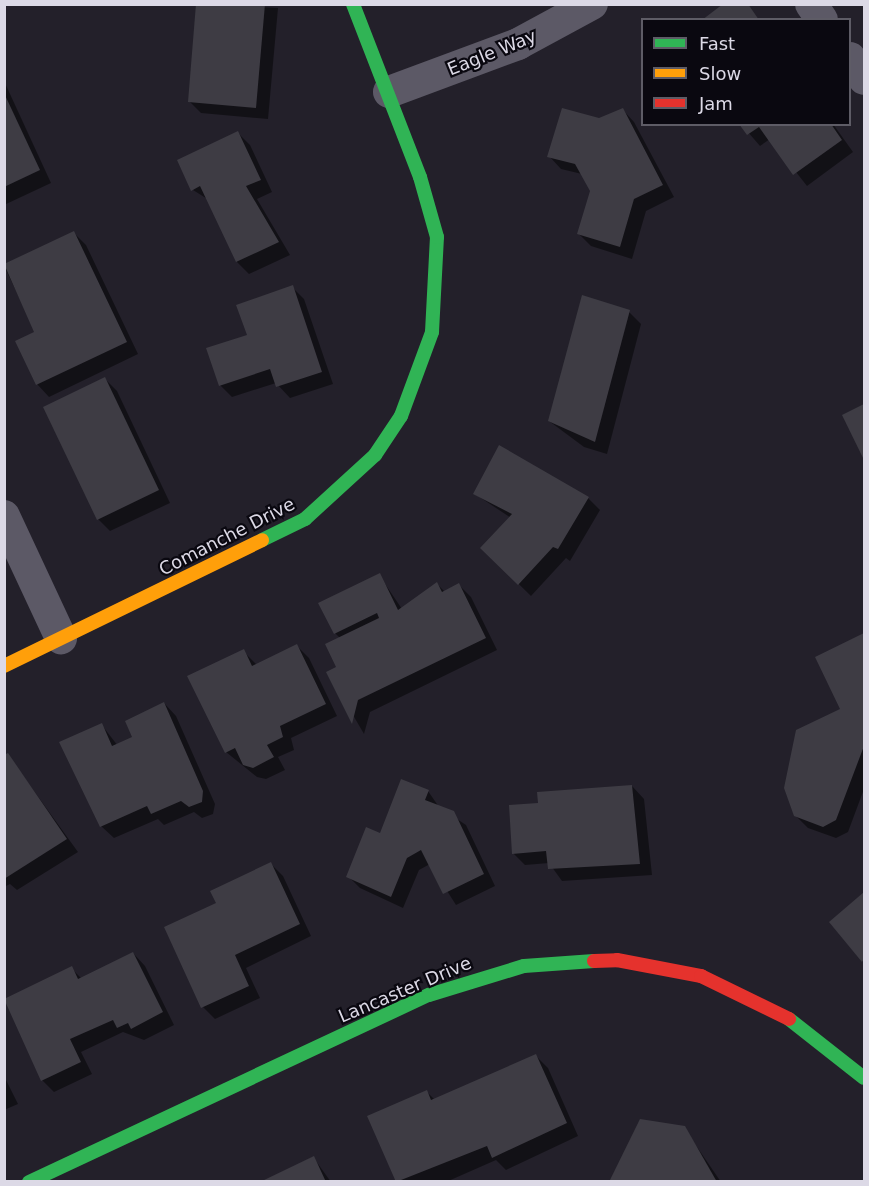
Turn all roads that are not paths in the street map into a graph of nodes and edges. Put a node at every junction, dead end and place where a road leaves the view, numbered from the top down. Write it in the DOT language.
graph roads {
  1 [pos="353,4"];
  2 [pos="592,4"];
  3 [pos="811,4"];
  4 [pos="821,18"];
  5 [pos="851,61"];
  6 [pos="864,79"];
  7 [pos="389,92"];
  8 [pos="4,516"];
  9 [pos="61,638"];
  10 [pos="4,666"];
  11 [pos="864,1078"];
  12 [pos="29,1182"];
  1 -- 7 [label="street, Comanche Drive"];
  2 -- 7 [label="street, Eagle Way"];
  3 -- 4 [label="street"];
  5 -- 6 [label="street"];
  7 -- 9 [label="street, Comanche Drive"];
  8 -- 9 [label="street"];
  9 -- 10 [label="street, Comanche Drive"];
  11 -- 12 [label="street, Lancaster Drive"];
}
